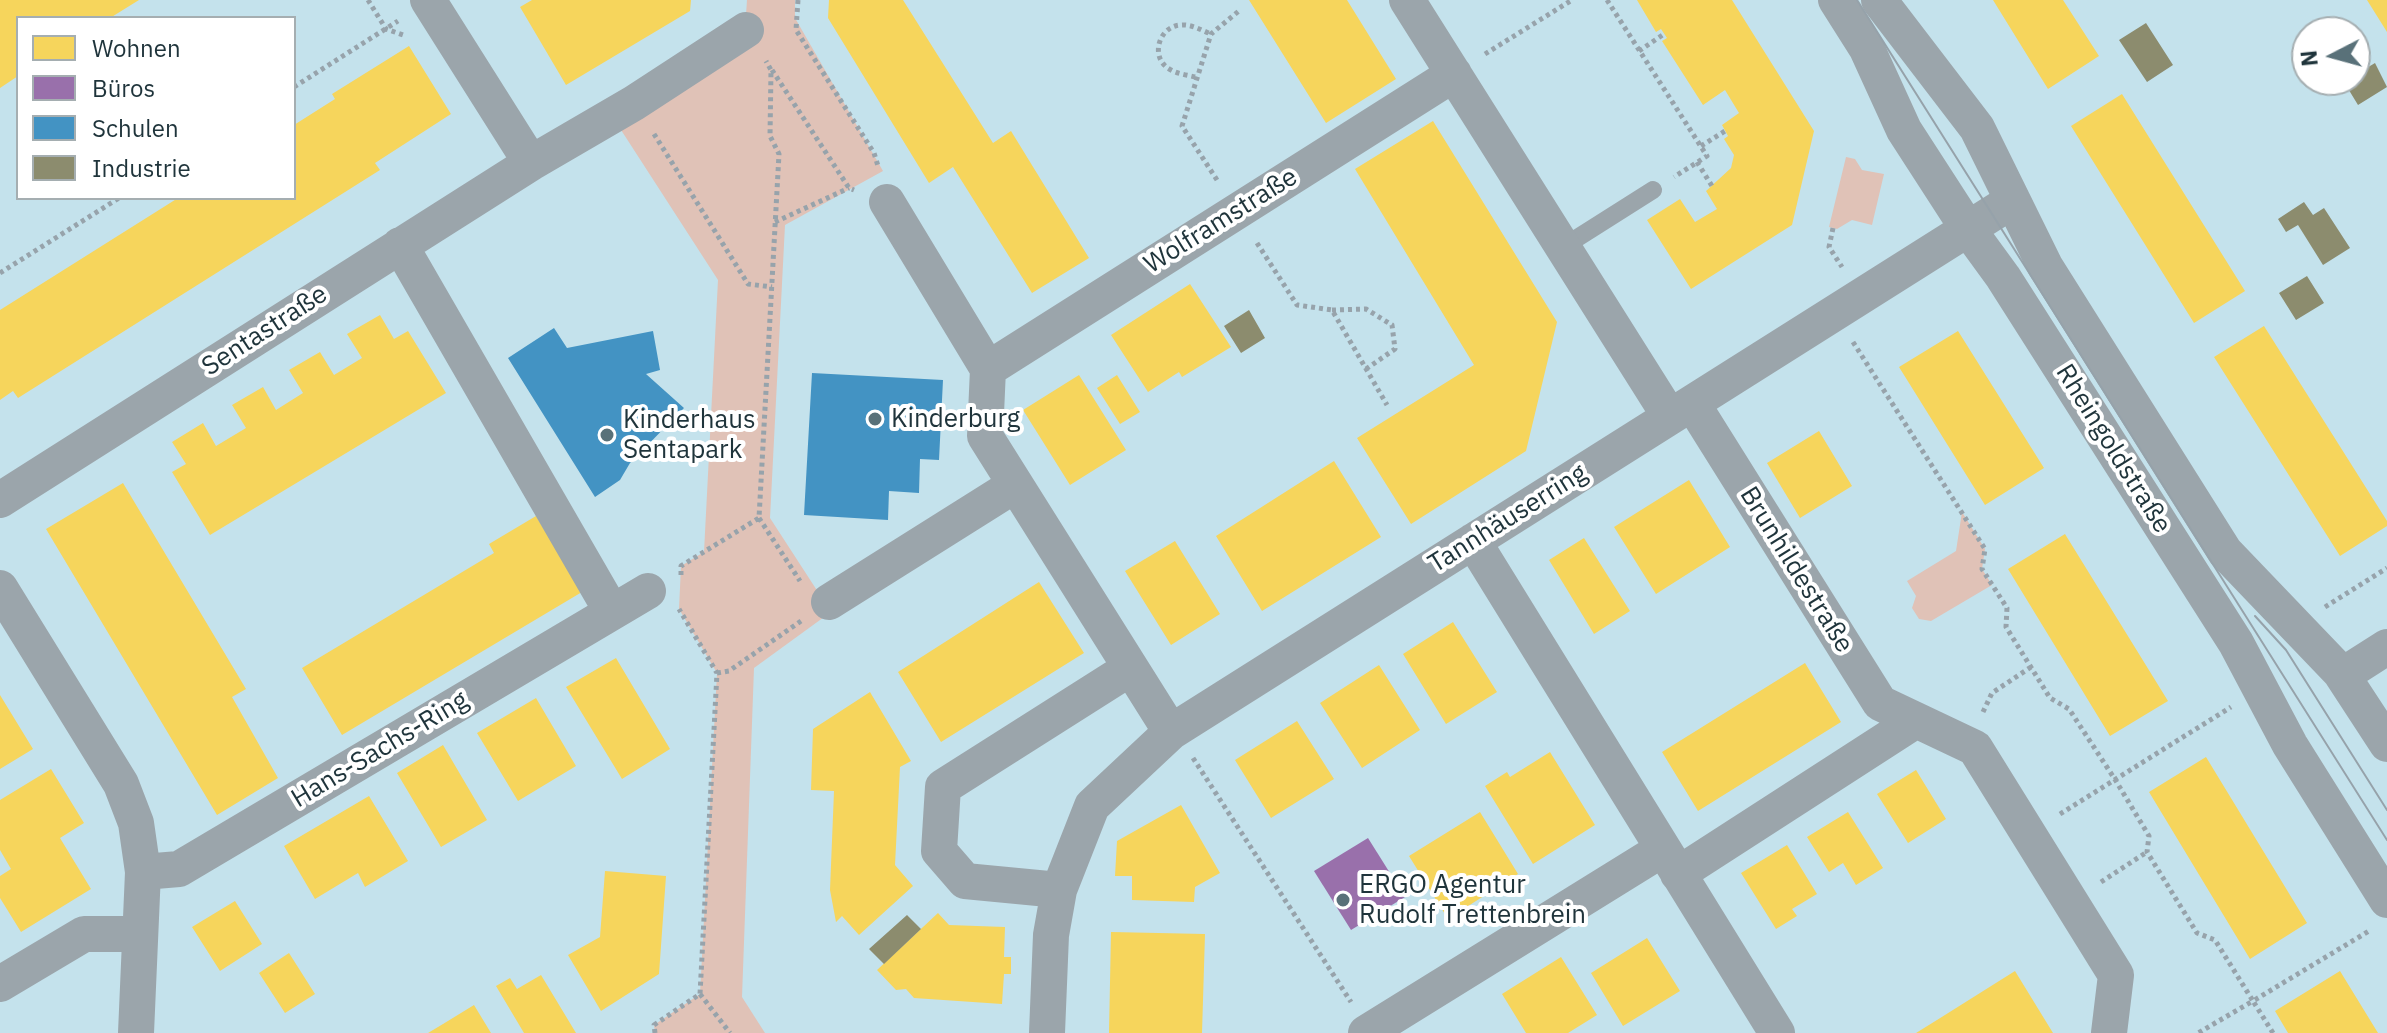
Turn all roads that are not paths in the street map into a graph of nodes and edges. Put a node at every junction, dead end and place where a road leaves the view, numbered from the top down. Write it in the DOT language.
graph roads {
  1 [pos="428,0"];
  2 [pos="1407,0"];
  3 [pos="1836,0"];
  4 [pos="1879,0"];
  5 [pos="746,30"];
  6 [pos="1454,74"];
  7 [pos="531,163"];
  8 [pos="1653,190"];
  9 [pos="2012,201"];
  10 [pos="887,202"];
  11 [pos="1968,229"];
  12 [pos="400,245"];
  13 [pos="1563,247"];
  14 [pos="988,369"];
  15 [pos="1681,410"];
  16 [pos="1015,485"];
  17 [pos="0,500"];
  18 [pos="1473,541"];
  19 [pos="0,588"];
  20 [pos="669,589"];
  21 [pos="823,606"];
  22 [pos="612,612"];
  23 [pos="2387,647"];
  24 [pos="1129,669"];
  25 [pos="2343,675"];
  26 [pos="1915,721"];
  27 [pos="1171,732"];
  28 [pos="2387,744"];
  29 [pos="1671,862"];
  30 [pos="143,872"];
  31 [pos="1059,890"];
  32 [pos="2381,914"];
  33 [pos="140,934"];
  34 [pos="0,984"];
  35 [pos="1368,1032"];
  36 [pos="136,1033"];
  37 [pos="1047,1033"];
  38 [pos="1777,1033"];
  39 [pos="2109,1033"];
  1 -- 7 [label="street"];
  2 -- 6 [label="street"];
  3 -- 11 [label="street, Rheingoldstraße"];
  4 -- 9 [label="street, Rheingoldstraße"];
  5 -- 7 [label="street, Sentastraße"];
  6 -- 13 [label="street"];
  6 -- 14 [label="street, Wolframstraße"];
  7 -- 12 [label="street, Sentastraße"];
  8 -- 13 [label="lane"];
  9 -- 11 [label="street, Tannhäuserring"];
  9 -- 25 [label="street, Rheingoldstraße"];
  10 -- 14 [label="street"];
  11 -- 15 [label="street, Tannhäuserring"];
  11 -- 32 [label="street, Rheingoldstraße"];
  12 -- 17 [label="street, Sentastraße"];
  12 -- 22 [label="street"];
  13 -- 15 [label="street"];
  14 -- 16 [label="street"];
  15 -- 18 [label="street, Tannhäuserring"];
  15 -- 26 [label="street, Brunhildestraße"];
  16 -- 21 [label="street"];
  16 -- 24 [label="street"];
  18 -- 27 [label="street, Tannhäuserring"];
  18 -- 29 [label="street"];
  19 -- 30 [label="street"];
  20 -- 22 [label="street, Hans-Sachs-Ring"];
  22 -- 30 [label="street, Hans-Sachs-Ring"];
  23 -- 25 [label="street"];
  24 -- 27 [label="street"];
  24 -- 31 [label="street"];
  25 -- 28 [label="street, Rheingoldstraße"];
  26 -- 29 [label="street"];
  26 -- 39 [label="street, Brunhildestraße"];
  27 -- 31 [label="street, Tannhäuserring"];
  29 -- 35 [label="street"];
  29 -- 38 [label="street"];
  30 -- 33 [label="street"];
  31 -- 37 [label="street, Tannhäuserring"];
  33 -- 34 [label="street"];
  33 -- 36 [label="street"];
}
